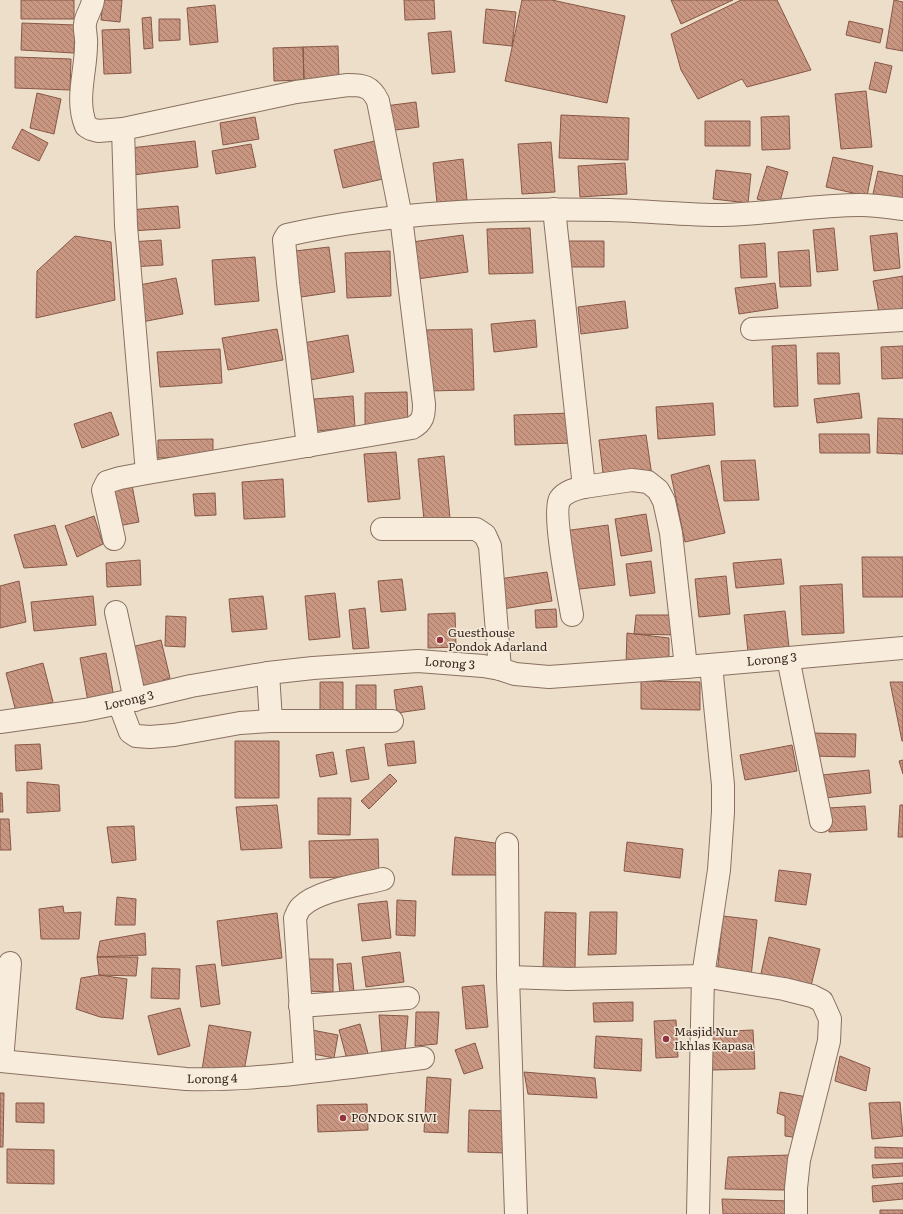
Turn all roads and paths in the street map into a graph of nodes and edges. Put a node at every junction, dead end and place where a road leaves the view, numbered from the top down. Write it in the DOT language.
graph roads {
  1 [pos="93,0"];
  2 [pos="123,128"];
  3 [pos="554,209"];
  4 [pos="903,209"];
  5 [pos="401,217"];
  6 [pos="903,320"];
  7 [pos="752,328"];
  8 [pos="308,446"];
  9 [pos="147,473"];
  10 [pos="584,486"];
  11 [pos="382,529"];
  12 [pos="114,539"];
  13 [pos="116,612"];
  14 [pos="572,615"];
  15 [pos="903,648"];
  16 [pos="788,658"];
  17 [pos="711,665"];
  18 [pos="686,668"];
  19 [pos="500,669"];
  20 [pos="268,673"];
  21 [pos="127,702"];
  22 [pos="271,721"];
  23 [pos="392,721"];
  24 [pos="0,722"];
  25 [pos="821,821"];
  26 [pos="508,844"];
  27 [pos="383,879"];
  28 [pos="10,963"];
  29 [pos="703,976"];
  30 [pos="508,977"];
  31 [pos="408,998"];
  32 [pos="300,1006"];
  33 [pos="423,1058"];
  34 [pos="1,1061"];
  35 [pos="305,1072"];
  36 [pos="516,1214"];
  37 [pos="698,1214"];
  38 [pos="796,1214"];
  1 -- 2 [label="street"];
  2 -- 5 [label="street"];
  2 -- 9 [label="street"];
  3 -- 4 [label="street"];
  3 -- 5 [label="street"];
  3 -- 10 [label="street"];
  5 -- 8 [label="street"];
  5 -- 8 [label="street"];
  6 -- 7 [label="street"];
  8 -- 9 [label="street"];
  9 -- 12 [label="street"];
  10 -- 14 [label="street"];
  10 -- 18 [label="street"];
  11 -- 19 [label="street"];
  13 -- 21 [label="street"];
  15 -- 16 [label="street, Lorong 3"];
  16 -- 17 [label="street, Lorong 3"];
  16 -- 25 [label="street"];
  17 -- 18 [label="street, Lorong 3"];
  17 -- 29 [label="street"];
  18 -- 19 [label="street, Lorong 3"];
  19 -- 20 [label="street, Lorong 3"];
  20 -- 21 [label="street, Lorong 3"];
  20 -- 22 [label="street"];
  21 -- 22 [label="street"];
  21 -- 24 [label="street, Lorong 3"];
  22 -- 23 [label="street"];
  26 -- 30 [label="street"];
  27 -- 32 [label="street"];
  28 -- 34 [label="street"];
  29 -- 30 [label="street"];
  29 -- 37 [label="street"];
  29 -- 38 [label="street"];
  30 -- 36 [label="street"];
  31 -- 32 [label="street"];
  32 -- 35 [label="street"];
  33 -- 35 [label="street, Lorong 4"];
  34 -- 35 [label="street, Lorong 4"];
}
